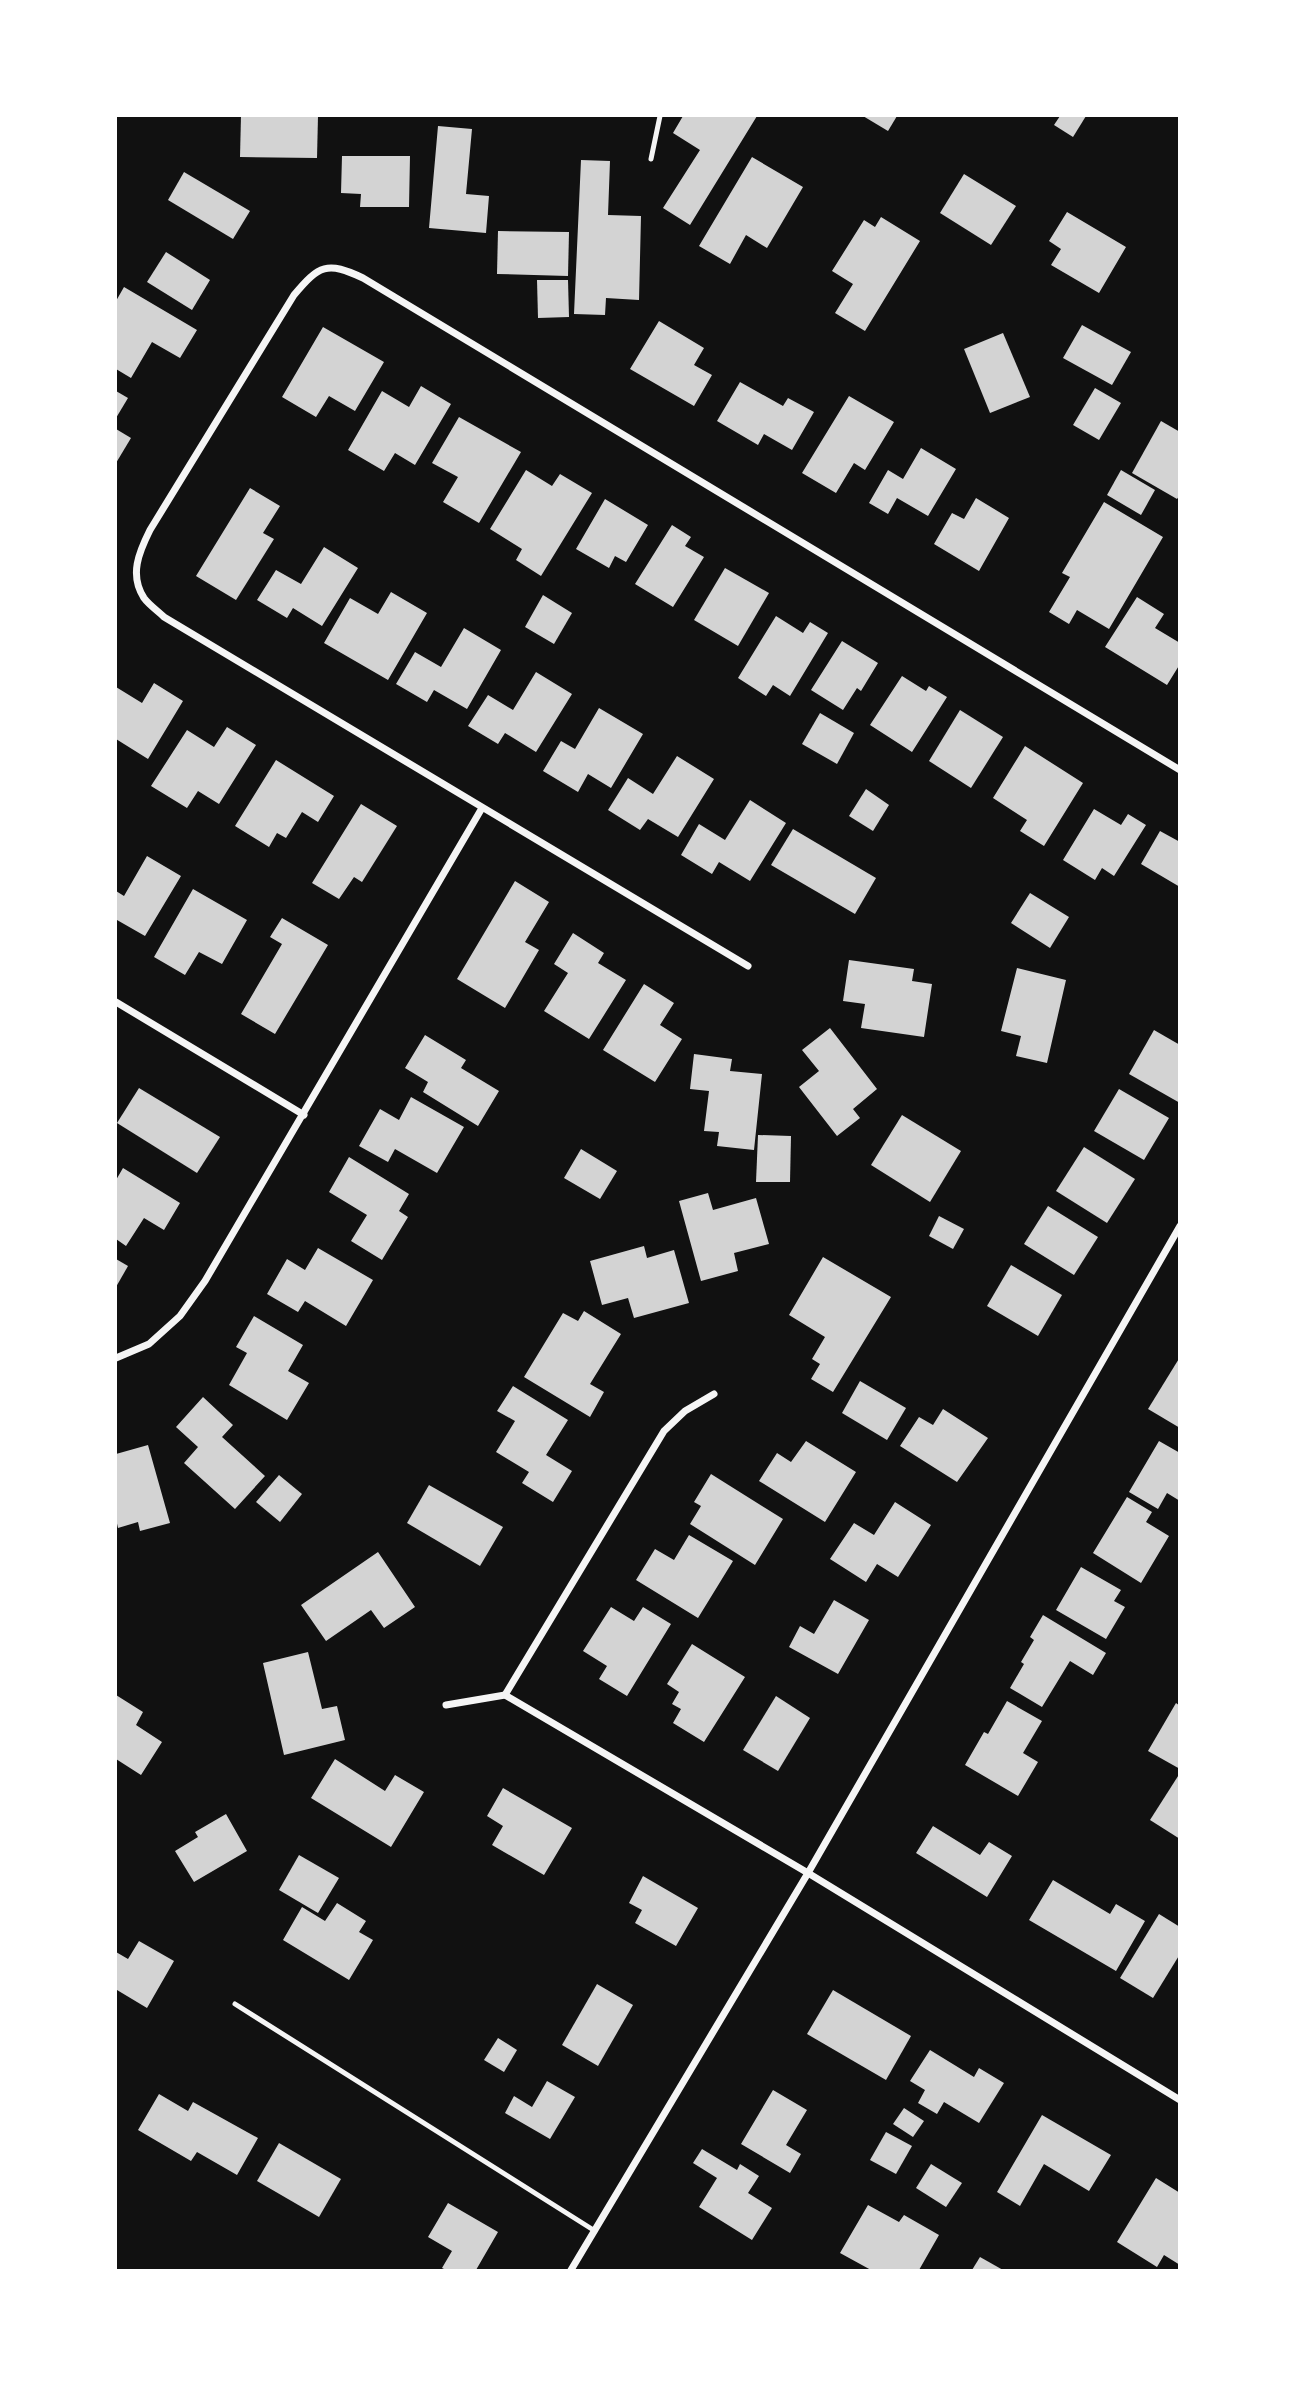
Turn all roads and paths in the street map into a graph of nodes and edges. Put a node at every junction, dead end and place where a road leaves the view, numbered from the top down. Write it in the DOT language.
graph roads {
  1 [pos="660,116"];
  2 [pos="651,159"];
  3 [pos="1180,770"];
  4 [pos="482,808"];
  5 [pos="748,966"];
  6 [pos="116,1002"];
  7 [pos="304,1115"];
  8 [pos="1180,1226"];
  9 [pos="116,1358"];
  10 [pos="714,1394"];
  11 [pos="505,1695"];
  12 [pos="446,1705"];
  13 [pos="808,1873"];
  14 [pos="234,2004"];
  15 [pos="1180,2100"];
  16 [pos="595,2231"];
  17 [pos="571,2270"];
  1 -- 2 [label="lane"];
  3 -- 4 [label="street"];
  4 -- 5 [label="street"];
  4 -- 7 [label="street"];
  6 -- 7 [label="street"];
  7 -- 9 [label="street"];
  8 -- 13 [label="street"];
  10 -- 11 [label="street"];
  11 -- 12 [label="street"];
  11 -- 13 [label="street"];
  13 -- 15 [label="street"];
  13 -- 16 [label="street"];
  14 -- 16 [label="lane"];
  16 -- 17 [label="street"];
}
